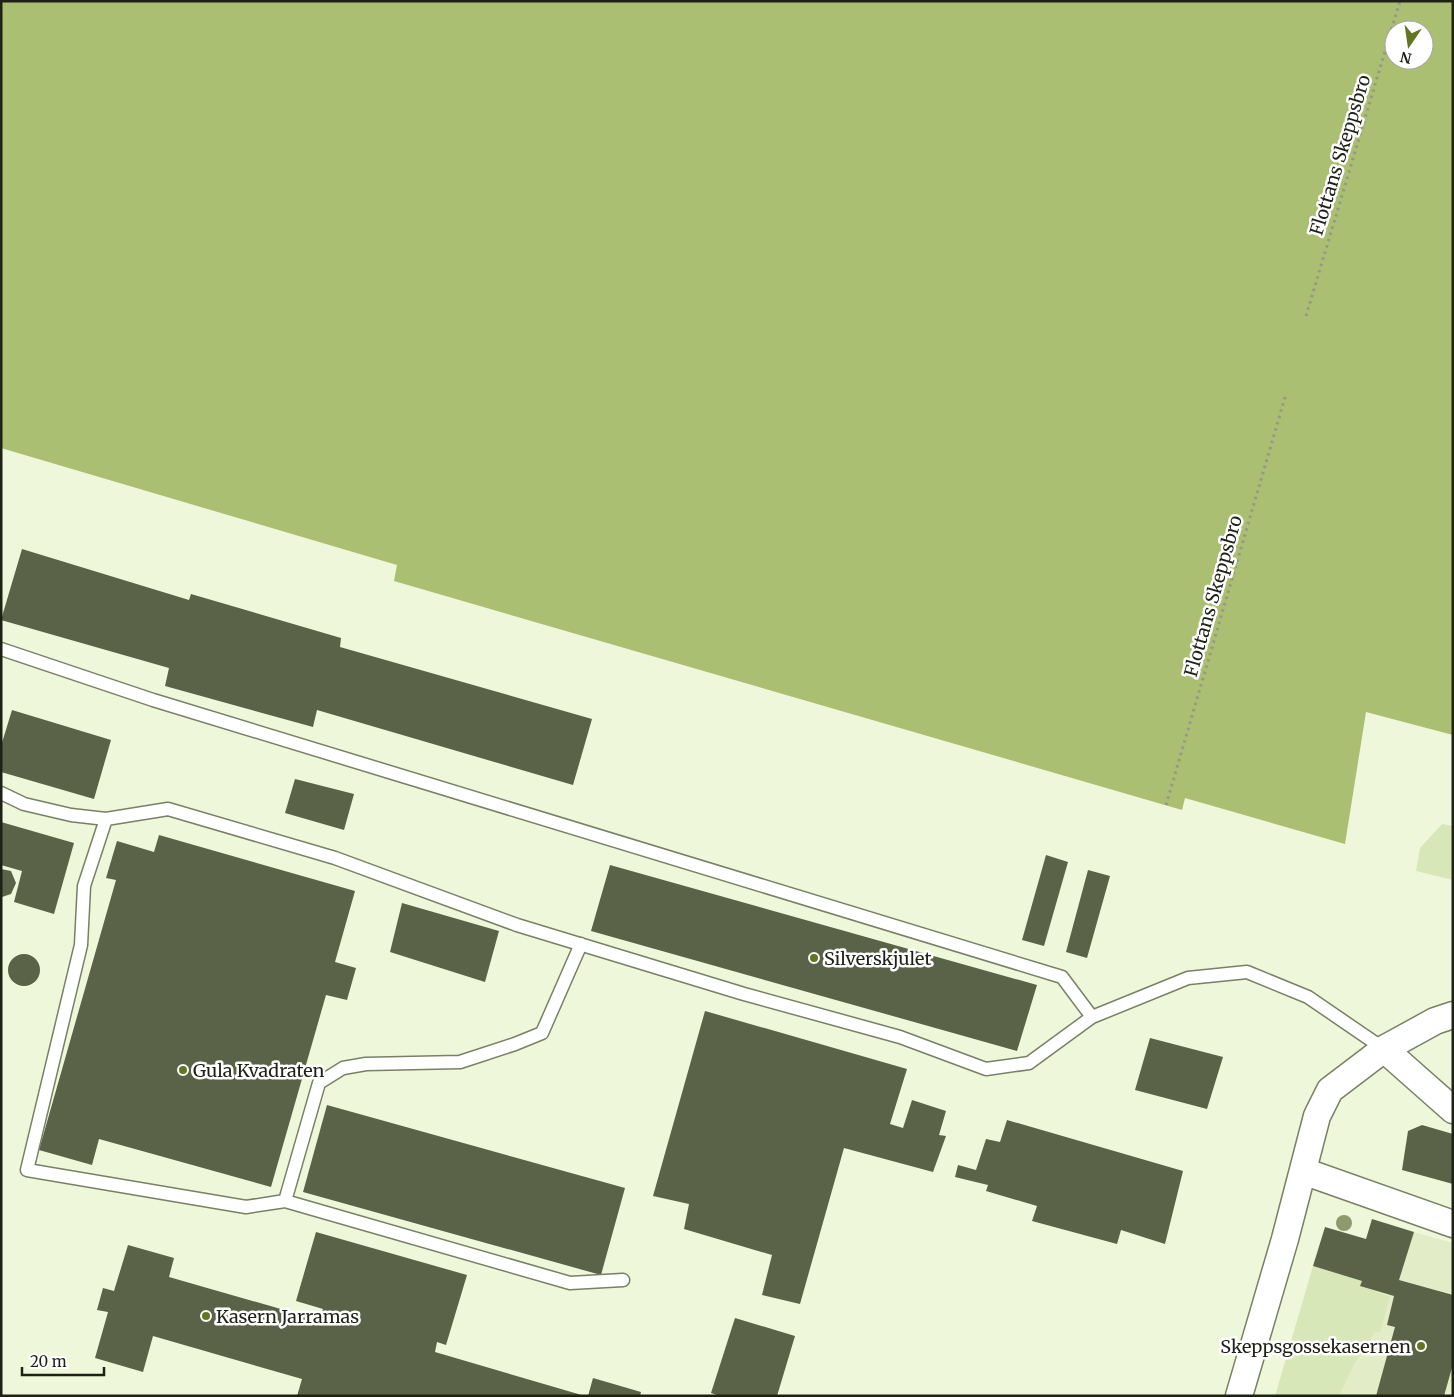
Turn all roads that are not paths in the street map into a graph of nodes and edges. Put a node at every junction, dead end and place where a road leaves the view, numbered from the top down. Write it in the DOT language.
graph roads {
  1 [pos="1,649"];
  2 [pos="1,793"];
  3 [pos="106,819"];
  4 [pos="581,944"];
  5 [pos="1453,1015"];
  6 [pos="1092,1017"];
  7 [pos="1384,1049"];
  8 [pos="1453,1110"];
  9 [pos="1303,1171"];
  10 [pos="285,1201"];
  11 [pos="1453,1224"];
  12 [pos="623,1280"];
  13 [pos="1239,1396"];
  1 -- 6 [label="lane"];
  2 -- 3 [label="lane"];
  3 -- 4 [label="lane"];
  3 -- 10 [label="lane"];
  4 -- 6 [label="lane"];
  4 -- 10 [label="lane"];
  5 -- 7 [label="street"];
  6 -- 7 [label="lane"];
  7 -- 8 [label="street"];
  7 -- 9 [label="street"];
  9 -- 11 [label="street"];
  9 -- 13 [label="street"];
  10 -- 12 [label="lane"];
}
